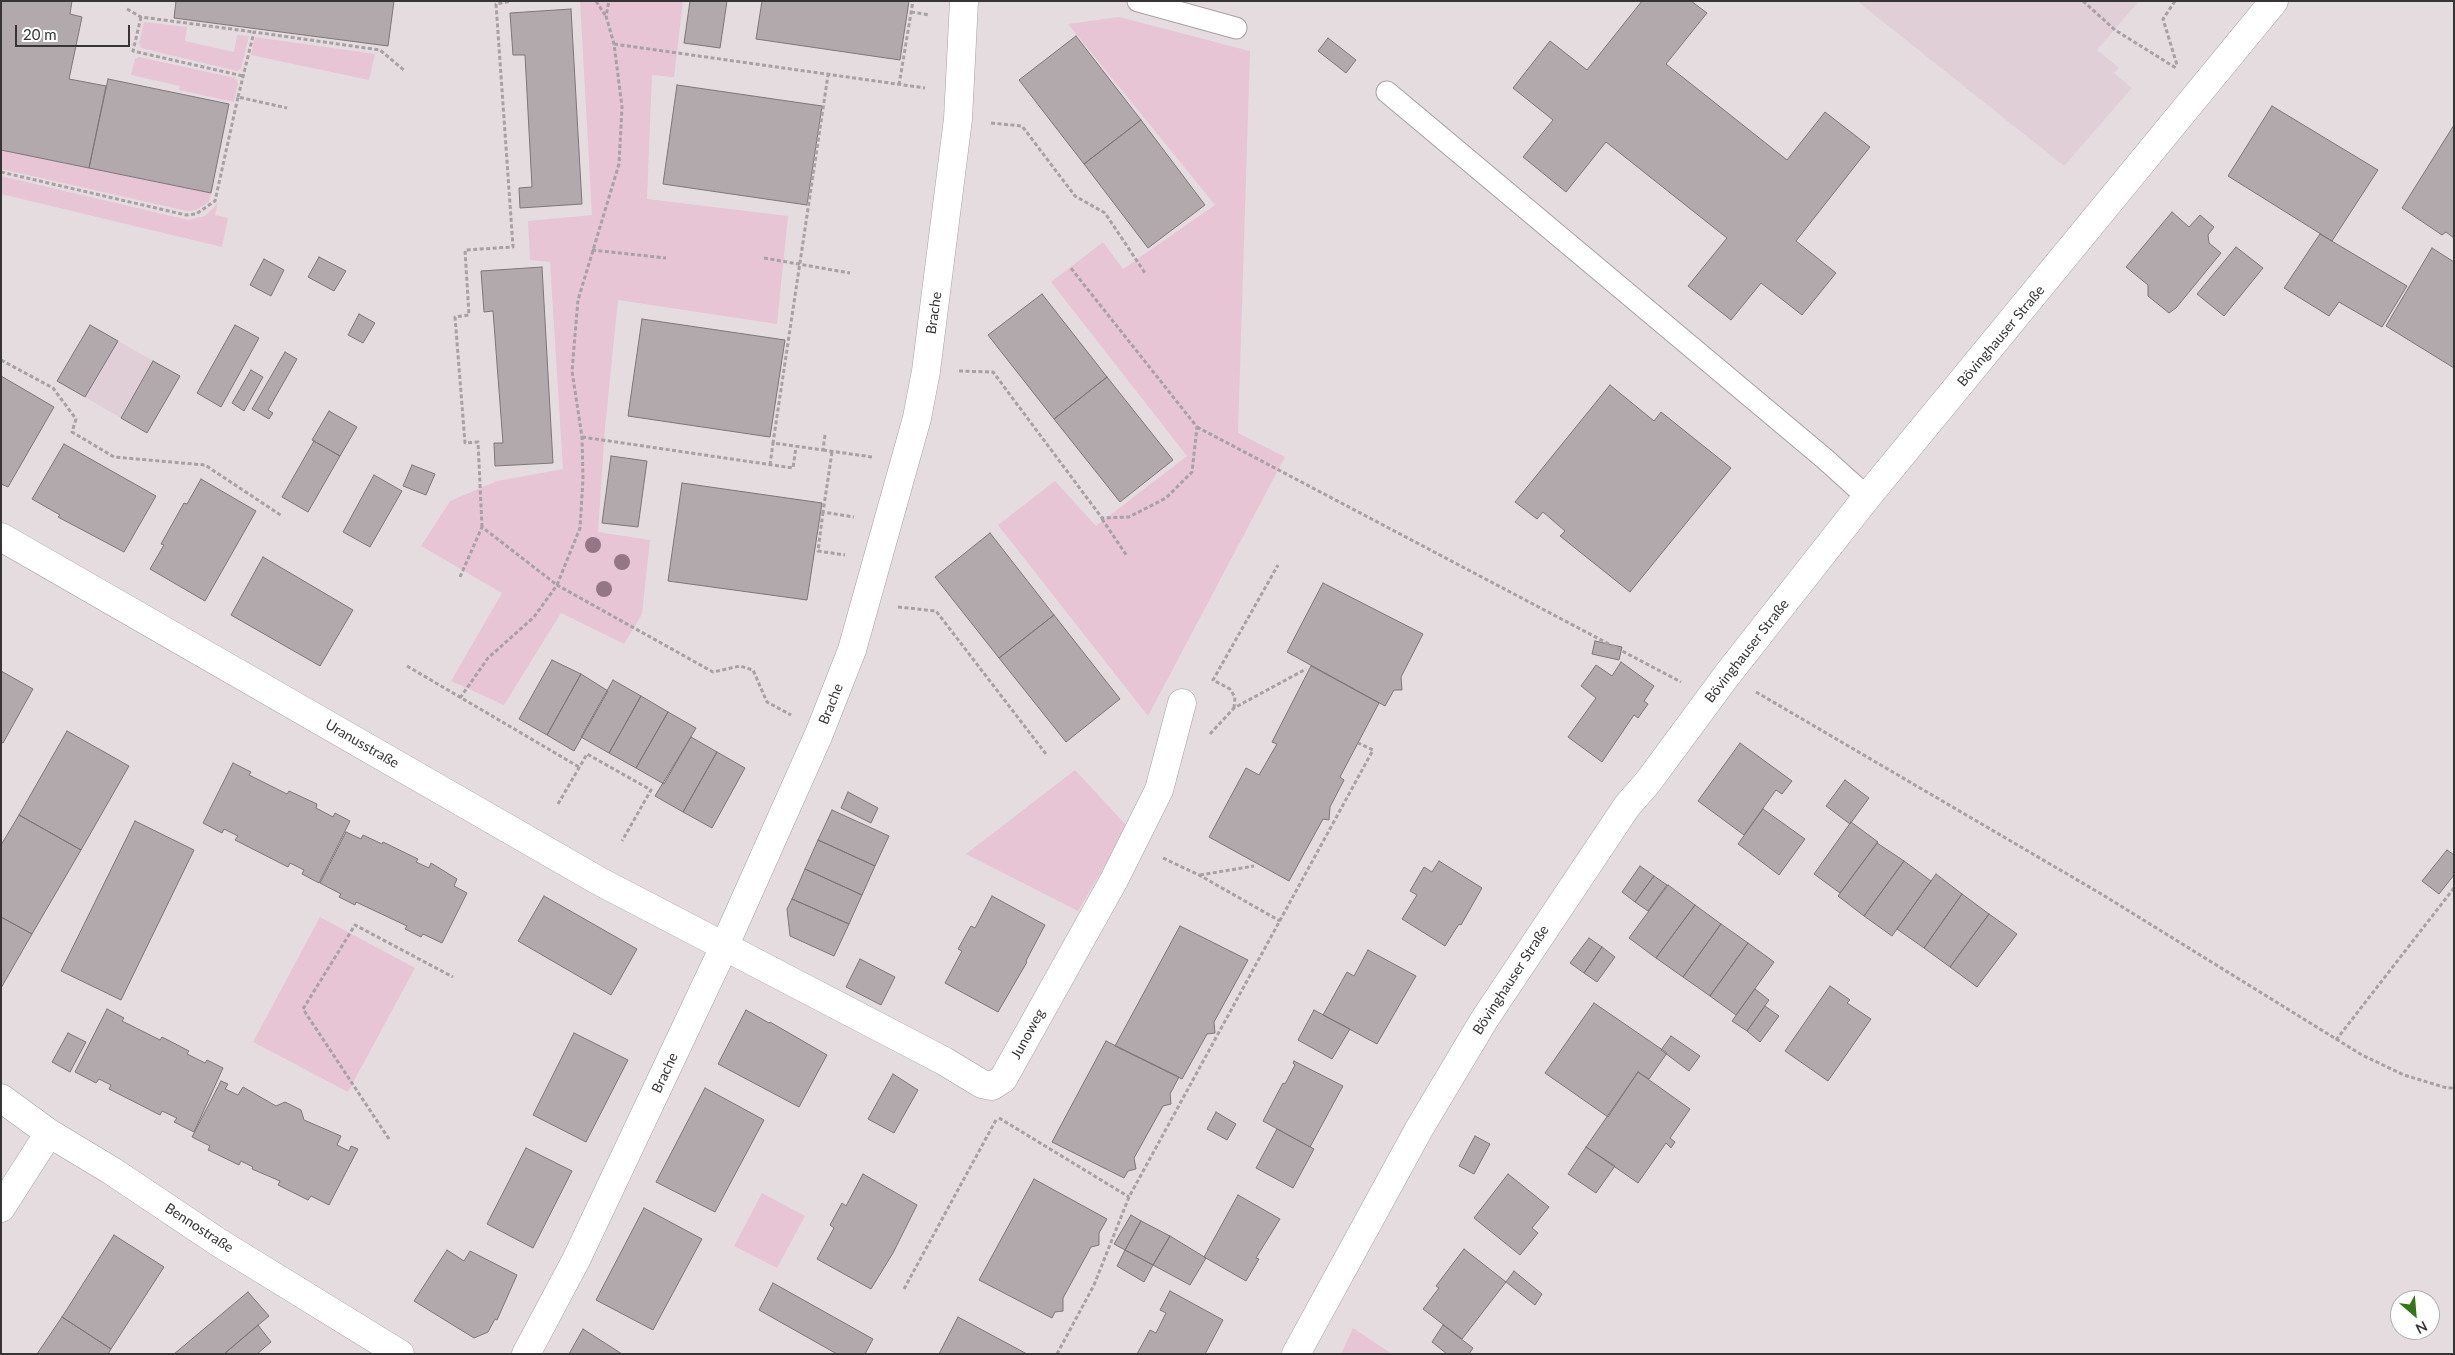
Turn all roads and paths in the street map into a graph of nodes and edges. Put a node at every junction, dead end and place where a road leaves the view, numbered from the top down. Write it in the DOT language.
graph roads {
  1 [pos="511,1"];
  2 [pos="596,1"];
  3 [pos="609,1"];
  4 [pos="913,1"];
  5 [pos="964,1"];
  6 [pos="1138,1"];
  7 [pos="2083,1"];
  8 [pos="2175,1"];
  9 [pos="2274,1"];
  10 [pos="127,9"];
  11 [pos="911,12"];
  12 [pos="922,14"];
  13 [pos="606,16"];
  14 [pos="141,17"];
  15 [pos="1236,28"];
  16 [pos="254,32"];
  17 [pos="614,44"];
  18 [pos="405,71"];
  19 [pos="828,75"];
  20 [pos="243,76"];
  21 [pos="899,85"];
  22 [pos="1386,92"];
  23 [pos="238,97"];
  24 [pos="959,106"];
  25 [pos="287,108"];
  26 [pos="1,172"];
  27 [pos="592,250"];
  28 [pos="666,258"];
  29 [pos="764,258"];
  30 [pos="800,264"];
  31 [pos="1070,267"];
  32 [pos="850,273"];
  33 [pos="1145,273"];
  34 [pos="1,360"];
  35 [pos="926,371"];
  36 [pos="1198,427"];
  37 [pos="825,435"];
  38 [pos="582,437"];
  39 [pos="773,444"];
  40 [pos="796,446"];
  41 [pos="823,450"];
  42 [pos="832,452"];
  43 [pos="881,458"];
  44 [pos="770,465"];
  45 [pos="1867,497"];
  46 [pos="823,512"];
  47 [pos="282,516"];
  48 [pos="856,517"];
  49 [pos="1102,518"];
  50 [pos="482,528"];
  51 [pos="1,537"];
  52 [pos="829,553"];
  53 [pos="1127,556"];
  54 [pos="1278,565"];
  55 [pos="460,577"];
  56 [pos="557,586"];
  57 [pos="890,606"];
  58 [pos="406,666"];
  59 [pos="1306,669"];
  60 [pos="1727,675"];
  61 [pos="460,698"];
  62 [pos="1710,698"];
  63 [pos="1182,703"];
  64 [pos="1234,708"];
  65 [pos="796,718"];
  66 [pos="1209,736"];
  67 [pos="1358,743"];
  68 [pos="1046,754"];
  69 [pos="579,767"];
  70 [pos="558,804"];
  71 [pos="622,841"];
  72 [pos="1133,843"];
  73 [pos="1254,866"];
  74 [pos="1199,875"];
  75 [pos="2454,888"];
  76 [pos="1280,921"];
  77 [pos="724,947"];
  78 [pos="453,977"];
  79 [pos="2336,1040"];
  80 [pos="992,1086"];
  81 [pos="2454,1088"];
  82 [pos="1,1098"];
  83 [pos="998,1117"];
  84 [pos="49,1133"];
  85 [pos="389,1139"];
  86 [pos="1129,1197"];
  87 [pos="1,1208"];
  88 [pos="904,1289"];
  89 [pos="400,1354"];
  90 [pos="526,1354"];
  91 [pos="1056,1354"];
  92 [pos="1296,1354"];
  1 -- 50 [label="path"];
  2 -- 13 [label="path"];
  3 -- 13 [label="path"];
  4 -- 11 [label="path"];
  5 -- 24 [label="street, Brache"];
  6 -- 15 [label="lane"];
  7 -- 8 [label="path"];
  9 -- 45 [label="street, Bövinghauser Straße"];
  10 -- 14 [label="path"];
  11 -- 12 [label="path"];
  11 -- 21 [label="path"];
  13 -- 17 [label="path"];
  14 -- 16 [label="path"];
  14 -- 20 [label="path"];
  16 -- 18 [label="path"];
  16 -- 20 [label="path"];
  17 -- 19 [label="path"];
  17 -- 27 [label="path"];
  19 -- 21 [label="path"];
  19 -- 30 [label="path"];
  20 -- 23 [label="path"];
  21 -- 24 [label="path"];
  22 -- 45 [label="lane"];
  23 -- 25 [label="path"];
  23 -- 26 [label="path"];
  24 -- 33 [label="path"];
  24 -- 35 [label="street, Brache"];
  27 -- 28 [label="path"];
  27 -- 38 [label="path"];
  29 -- 30 [label="path"];
  30 -- 32 [label="path"];
  30 -- 39 [label="path"];
  31 -- 36 [label="path"];
  34 -- 47 [label="path"];
  35 -- 49 [label="path"];
  35 -- 77 [label="street, Brache"];
  36 -- 49 [label="path"];
  36 -- 62 [label="path"];
  37 -- 41 [label="path"];
  38 -- 44 [label="path"];
  38 -- 56 [label="path"];
  39 -- 40 [label="path"];
  39 -- 44 [label="path"];
  40 -- 41 [label="path"];
  40 -- 44 [label="path"];
  41 -- 42 [label="path"];
  42 -- 43 [label="path"];
  42 -- 46 [label="path"];
  45 -- 60 [label="street, Bövinghauser Straße"];
  46 -- 48 [label="path"];
  46 -- 52 [label="path"];
  49 -- 53 [label="path"];
  50 -- 55 [label="path"];
  50 -- 56 [label="path"];
  51 -- 77 [label="street, Uranusstraße"];
  54 -- 64 [label="path"];
  56 -- 61 [label="path"];
  56 -- 65 [label="path"];
  57 -- 68 [label="path"];
  58 -- 61 [label="path"];
  59 -- 64 [label="path"];
  60 -- 62 [label="street, Bövinghauser Straße"];
  60 -- 79 [label="path"];
  61 -- 69 [label="path"];
  62 -- 92 [label="street, Bövinghauser Straße"];
  63 -- 72 [label="street, Junoweg"];
  64 -- 66 [label="path"];
  67 -- 76 [label="path"];
  69 -- 70 [label="path"];
  69 -- 71 [label="path"];
  72 -- 74 [label="path"];
  72 -- 80 [label="street, Junoweg"];
  73 -- 74 [label="path"];
  74 -- 76 [label="path"];
  75 -- 79 [label="path"];
  76 -- 86 [label="path"];
  77 -- 80 [label="street"];
  77 -- 90 [label="street, Brache"];
  78 -- 85 [label="path"];
  79 -- 81 [label="path"];
  80 -- 83 [label="path"];
  82 -- 84 [label="street, Bennostraße"];
  83 -- 86 [label="path"];
  83 -- 88 [label="path"];
  84 -- 87 [label="street"];
  84 -- 89 [label="street, Bennostraße"];
  86 -- 91 [label="path"];
}
